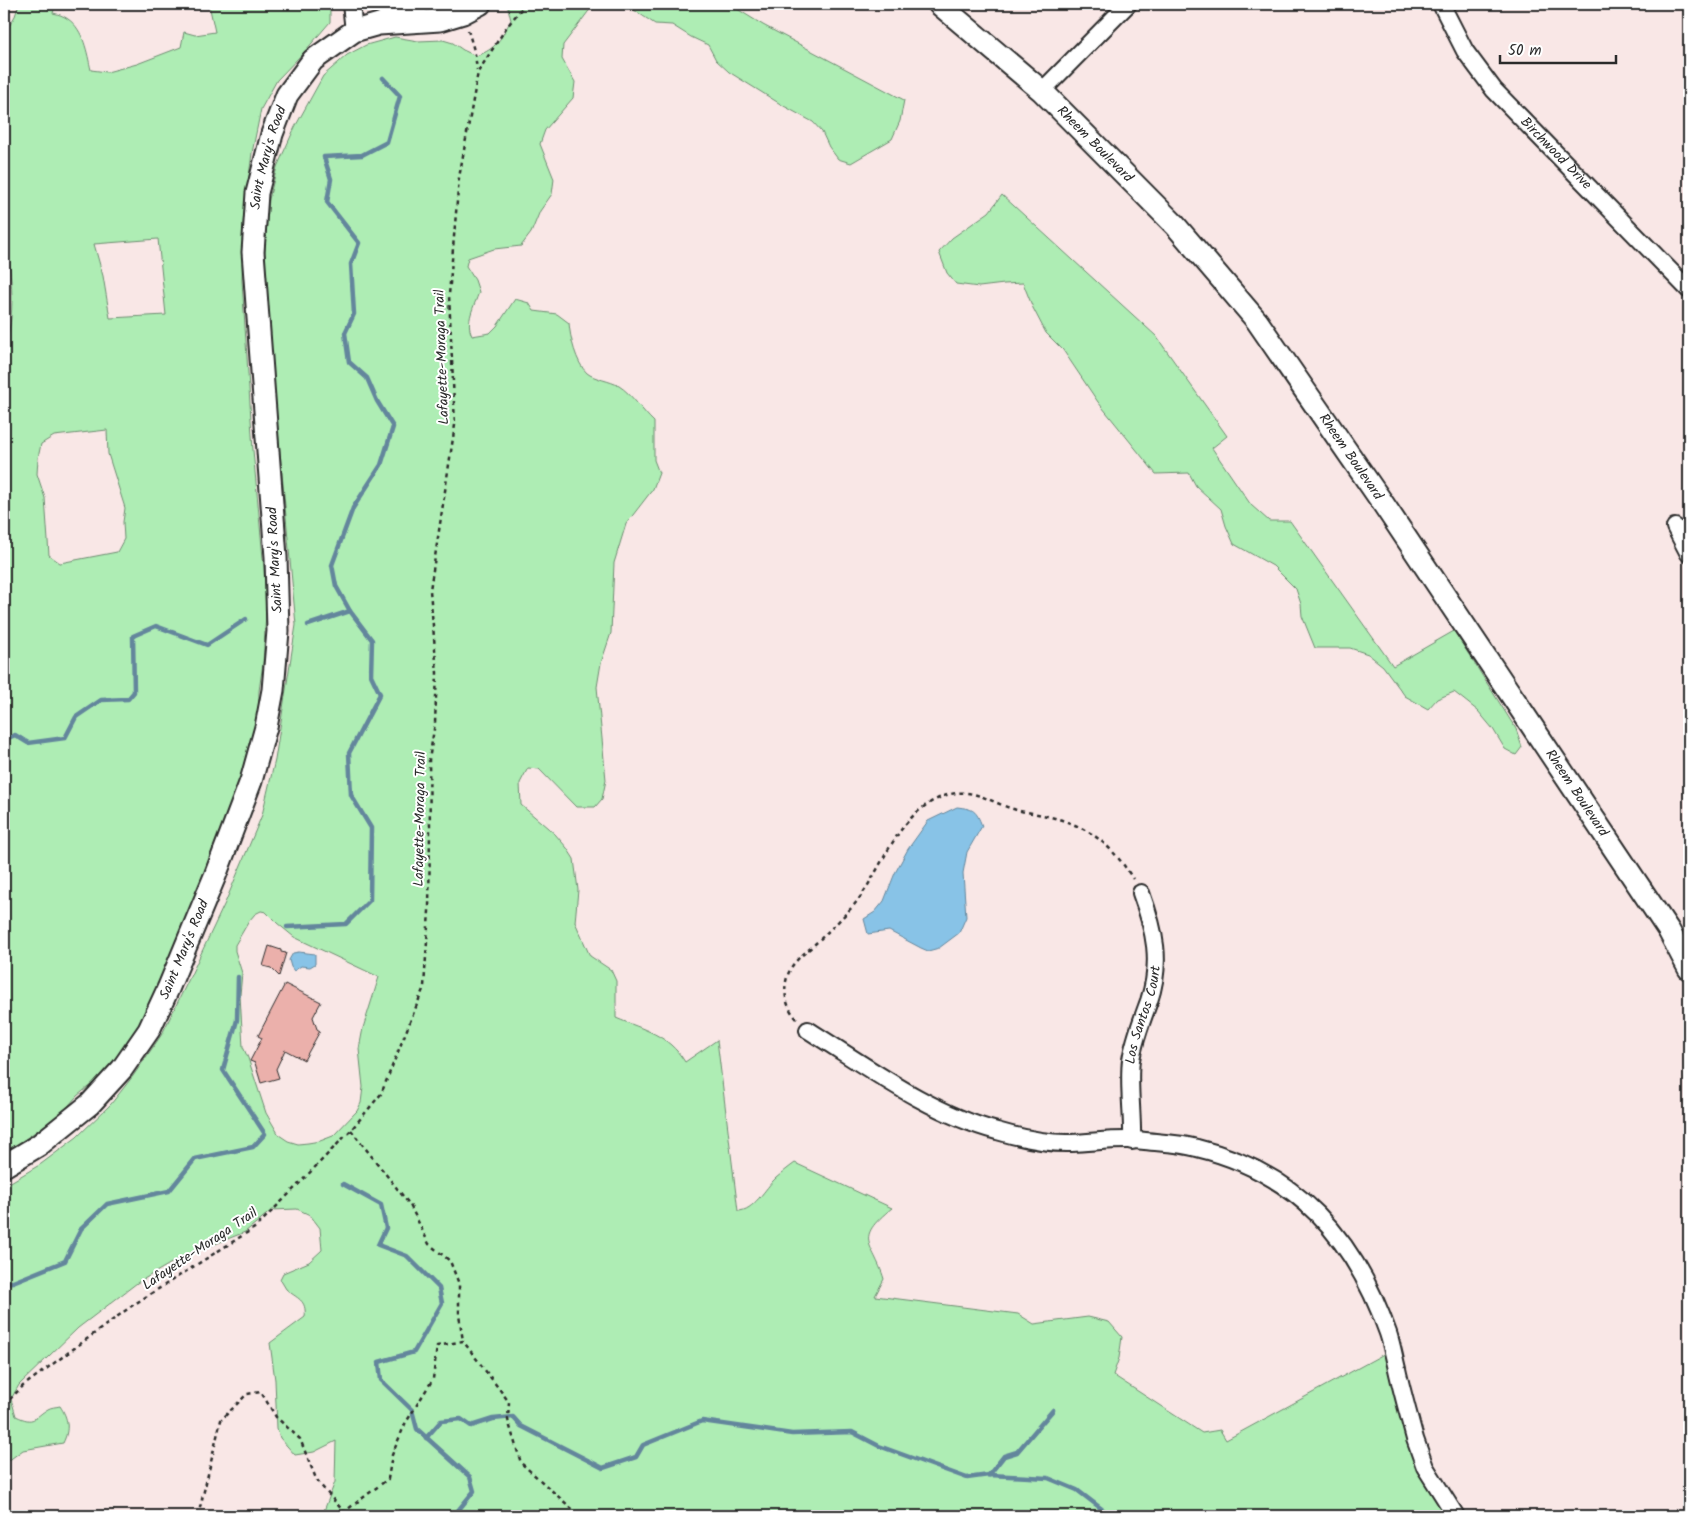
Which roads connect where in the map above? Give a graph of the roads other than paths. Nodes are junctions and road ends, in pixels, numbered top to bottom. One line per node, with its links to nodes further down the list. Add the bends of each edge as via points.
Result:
1 (352, 4): 8 (street)
2 (383, 4): 7 (street)
3 (939, 4): 9 (street, Rheem Boulevard)
4 (1128, 4): 9 (street)
5 (1441, 4): 10 (street, Birchwood Drive, via 1465,51 1494,90)
6 (472, 8): 7 (street, Saint Mary's Road, via 440,20)
7 (426, 21): 8 (street, Saint Mary's Road, via 379,24)
8 (354, 31): 17 (street, Saint Mary's Road, via 313,60 287,95 272,134 257,193 253,252 276,557 278,631 273,690 251,781 212,884 149,1030 122,1069 90,1104 39,1146)
9 (1042, 91): 14 (street, Rheem Boulevard, via 1175,226 1256,321 1382,502 1658,915)
10 (1689, 290)
11 (1675, 527): 12 (street)
12 (1689, 554)
13 (1141, 893): 16 (street, Los Santos Court, via 1154,931 1157,957 1154,982 1131,1061)
14 (1689, 969)
15 (808, 1030): 16 (street, via 901,1087 971,1124 1048,1142)
16 (1132, 1141): 18 (street, via 1195,1147 1266,1174 1303,1200 1335,1233 1365,1278 1375,1300 1389,1335 1425,1467)
17 (4, 1166)
18 (1456, 1516)

